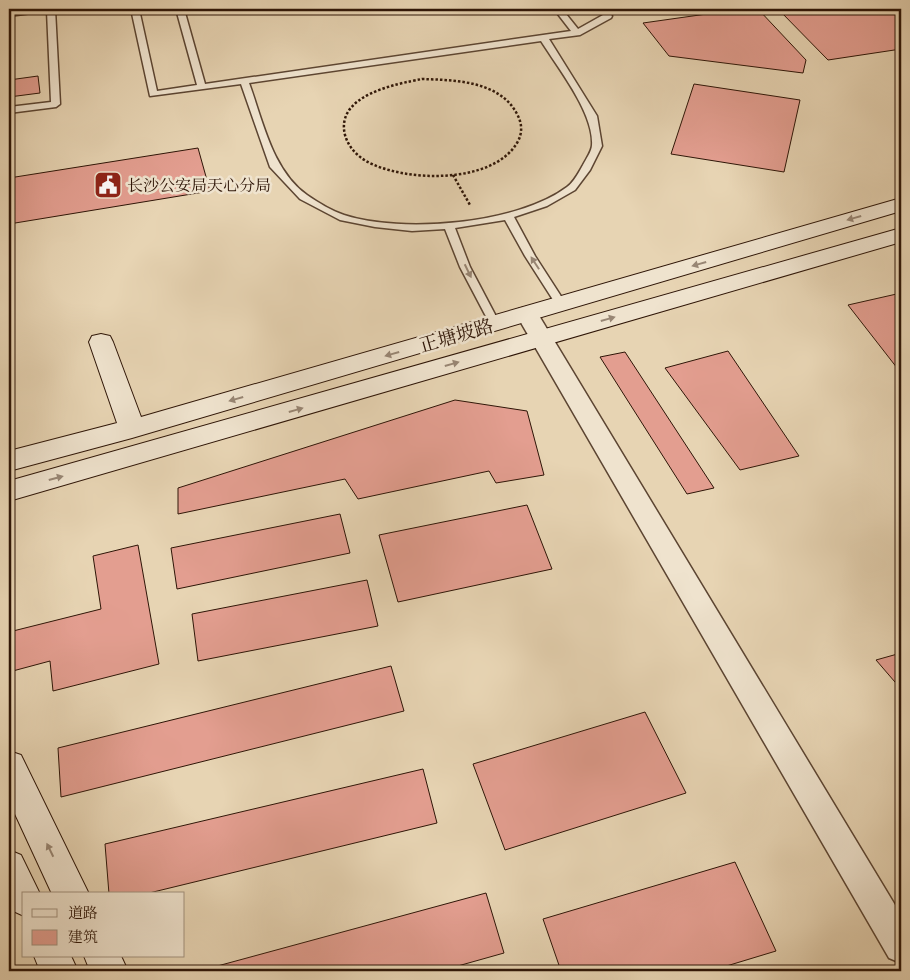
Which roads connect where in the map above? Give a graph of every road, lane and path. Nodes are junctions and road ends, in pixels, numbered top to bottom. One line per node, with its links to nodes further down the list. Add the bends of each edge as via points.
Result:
1 (46, 9): 7 (lane)
2 (51, 9): 12 (lane, via 56,104)
3 (135, 9): 11 (lane, via 153,94)
4 (180, 9): 11 (lane)
5 (558, 9): 8 (lane)
6 (602, 9): 8 (lane, via 608,16)
7 (9, 14)
8 (577, 34): 9 (lane)
9 (544, 38): 10 (lane); 15 (lane, via 592,116 597,146 572,188 544,204)
10 (244, 81): 11 (lane); 17 (lane, via 275,167 303,197 340,216 374,224 412,228)
11 (202, 87)
12 (9, 110)
13 (453, 175): 13 (path, via 415,176 387,171 365,161 349,148 343,133 345,117 356,103 373,92 396,83 422,79 451,80 479,86 502,96 517,110 522,127 517,144 501,159 476,171); 16 (path)
14 (901, 204): 19 (street, 正塘坡路, one-way to 19)
15 (508, 216): 16 (lane); 19 (lane, one-way to 15)
16 (479, 221): 17 (lane)
17 (449, 226): 21 (lane, one-way to 21, via 465,267)
18 (901, 235): 22 (street, 正塘坡路, one-way to 18)
19 (562, 304): 20 (street, 正塘坡路)
20 (527, 314): 21 (street, 正塘坡路); 22 (street)
21 (495, 324): 24 (street, 正塘坡路, one-way to 24)
22 (542, 338): 26 (street, 正塘坡路, one-way to 22, via 217,434); 31 (street)
23 (101, 342): 24 (street)
24 (132, 429): 25 (street, 正塘坡路)
25 (9, 461)
26 (9, 491)
27 (9, 766): 29 (street, one-way to 27)
28 (9, 867): 30 (street)
29 (70, 892)
30 (22, 894)
31 (901, 946)
32 (53, 958): 34 (street)
33 (103, 958): 35 (street)
34 (59, 971)
35 (109, 971)

